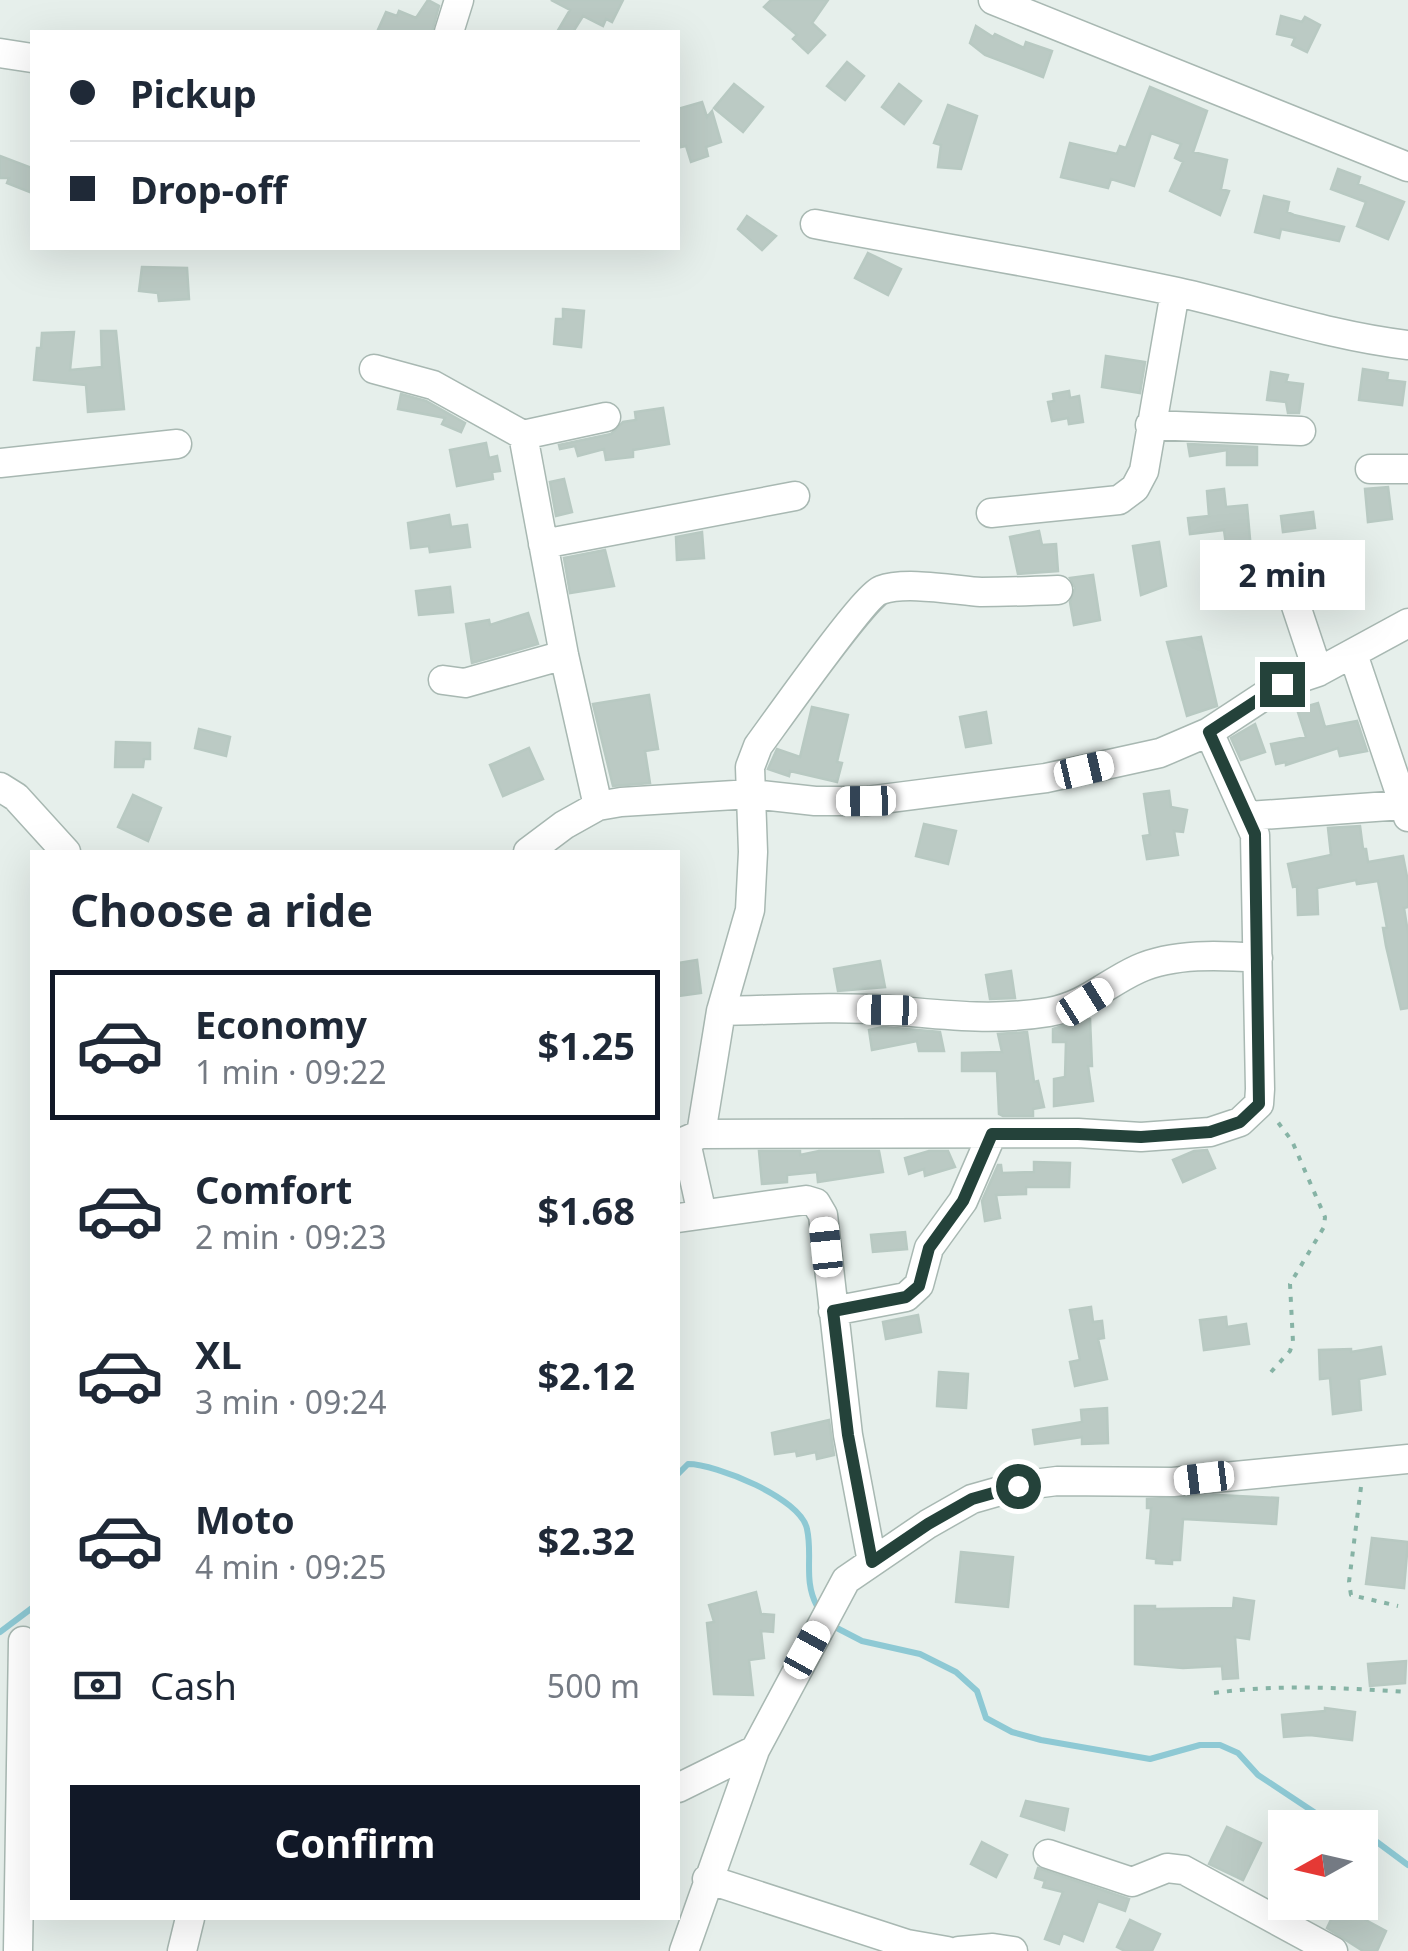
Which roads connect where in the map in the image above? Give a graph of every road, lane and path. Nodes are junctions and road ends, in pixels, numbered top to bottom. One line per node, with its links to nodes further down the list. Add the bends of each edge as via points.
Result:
1 (459, 0): 3 (street)
2 (993, 0): 6 (street)
3 (450, 30)
4 (0, 53): 5 (street)
5 (30, 58)
6 (1408, 166)
7 (816, 224): 8 (street)
8 (1174, 292): 9 (street); 12 (street)
9 (1408, 346)
10 (374, 370): 14 (street, via 432,385)
11 (606, 417): 14 (street)
12 (1150, 425): 13 (street); 20 (street, via 1144,471 1118,500)
13 (1301, 431)
14 (523, 435): 21 (street)
15 (177, 444): 16 (street)
16 (0, 463)
17 (1370, 468): 18 (street)
18 (1408, 470)
19 (795, 496): 21 (street)
20 (991, 513)
21 (542, 544): 25 (street)
22 (1282, 564): 27 (street)
23 (1058, 590): 31 (street, via 879,590 758,746)
24 (1408, 623): 26 (street)
25 (564, 654): 28 (street, via 465,683); 32 (street)
26 (1353, 654): 27 (street); 33 (street)
27 (1318, 672): 29 (street, via 1282,684)
28 (443, 680)
29 (1209, 732): 31 (street, via 1160,753 945,792 832,801); 34 (street)
30 (0, 787): 35 (street)
31 (750, 794): 32 (street); 38 (street, via 750,910)
32 (598, 806): 36 (street)
33 (1406, 811): 34 (street)
34 (1248, 816): 37 (street, via 1257,857)
35 (64, 850)
36 (531, 850)
37 (1258, 958): 38 (street, via 1218,954 1139,968 1085,1002 1006,1017); 39 (street)
38 (721, 1011): 41 (street)
39 (1259, 1104): 40 (street, via 1240,1122 1210,1132); 44 (path, via 1292,1141 1324,1218 1290,1284 1290,1351)
40 (992, 1134): 41 (street); 43 (street, via 963,1201 929,1248 919,1286 906,1297)
41 (688, 1140): 42 (street)
42 (690, 1216): 43 (street, via 816,1203 823,1214)
43 (833, 1311): 47 (street)
44 (1271, 1372)
45 (1408, 1459): 46 (street)
46 (1364, 1462): 47 (street, via 1173,1482 1018,1486 972,1499); 48 (path, via 1349,1589 1356,1598)
47 (872, 1562): 52 (street, via 846,1580)
48 (1398, 1606)
49 (23, 1641): 56 (street)
50 (1408, 1692): 51 (path, via 1256,1687)
51 (1214, 1693)
52 (754, 1750): 53 (street); 55 (street)
53 (680, 1787)
54 (1048, 1854): 64 (street, via 1132,1882 1167,1868 1184,1870)
55 (707, 1879): 60 (street); 61 (street)
56 (9, 1904): 58 (street)
57 (190, 1920): 59 (street)
58 (18, 1951)
59 (182, 1951)
60 (684, 1951)
61 (947, 1951)
62 (959, 1951): 63 (street)
63 (1013, 1951)
64 (1333, 1951)

